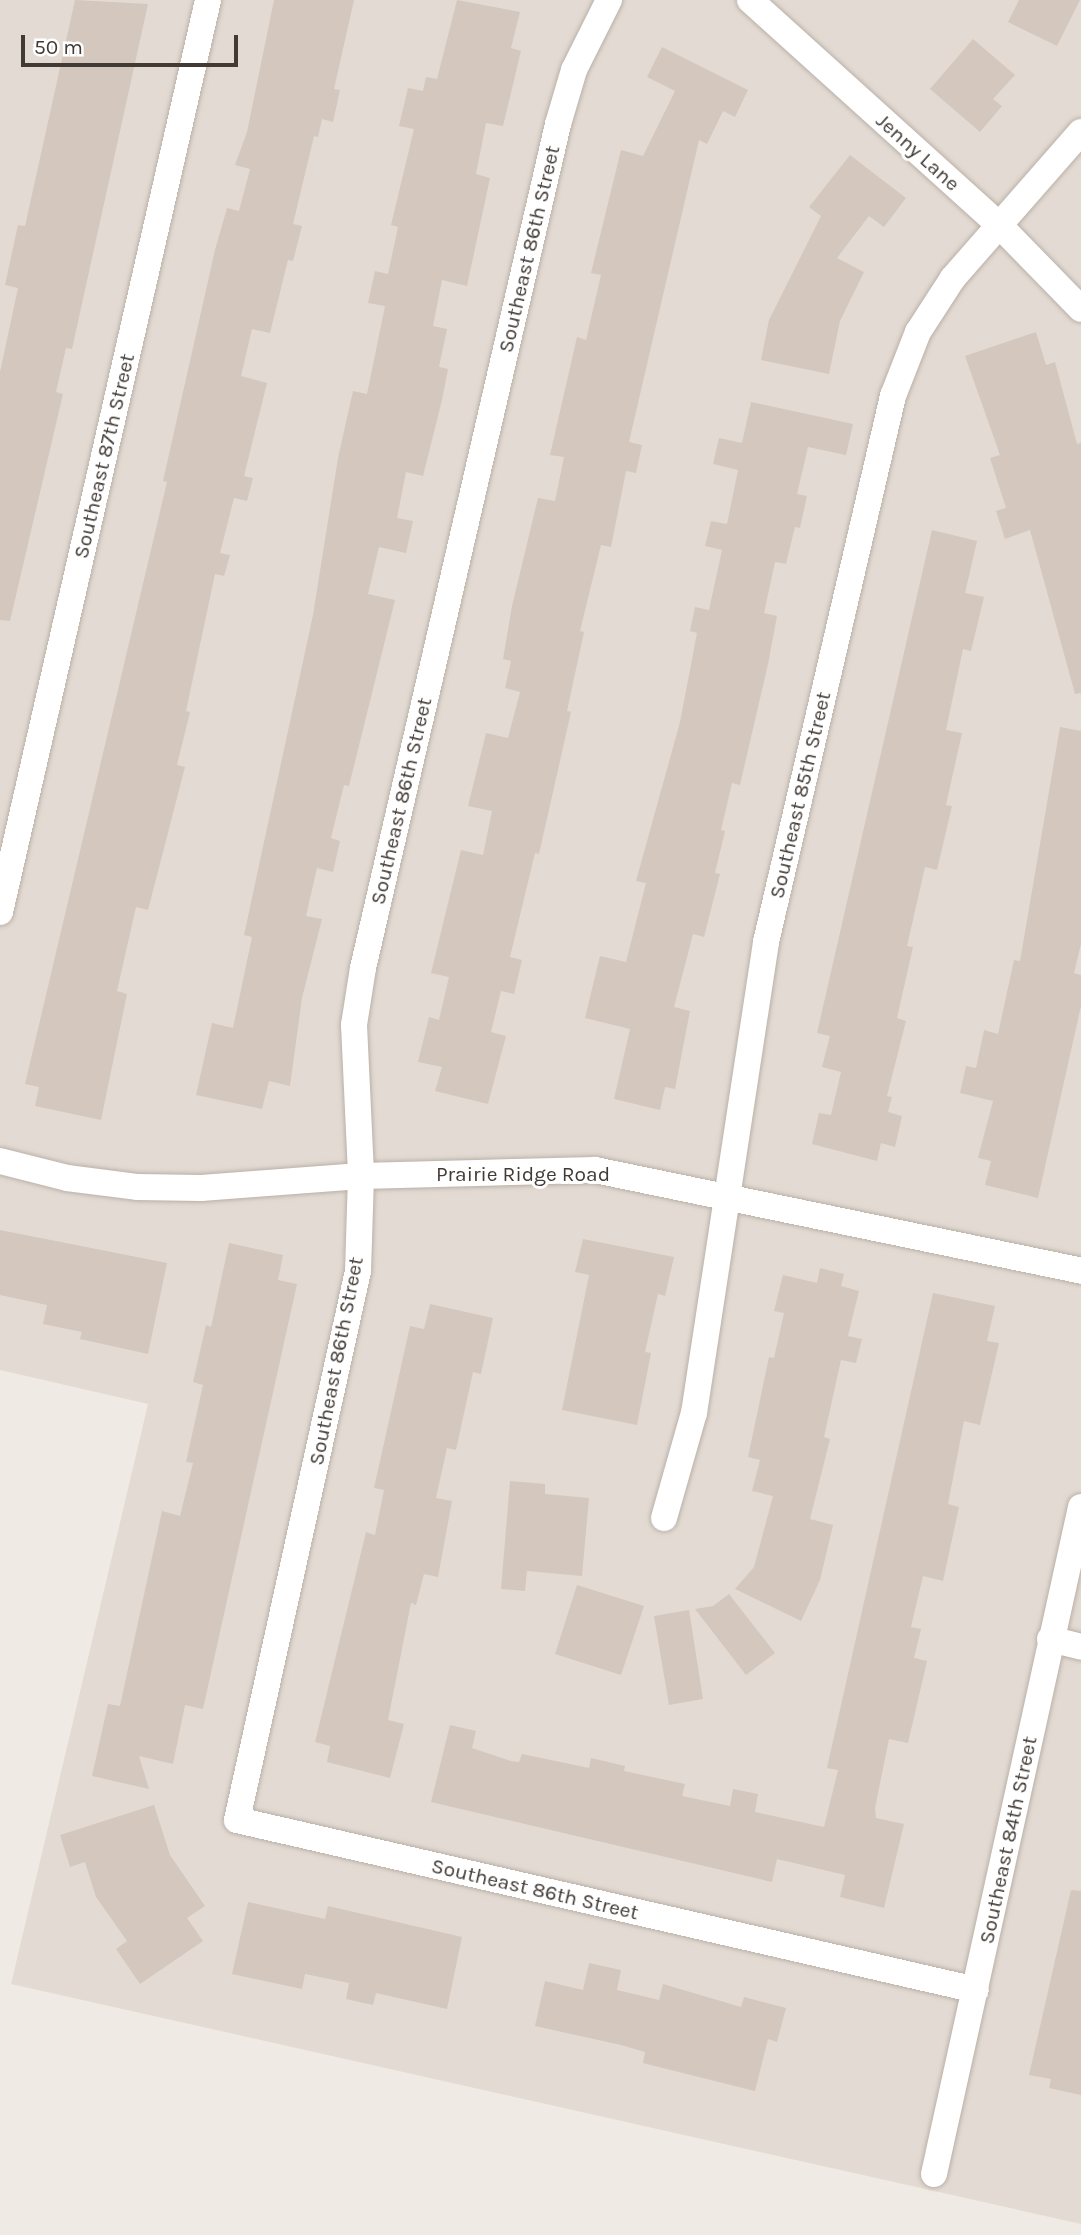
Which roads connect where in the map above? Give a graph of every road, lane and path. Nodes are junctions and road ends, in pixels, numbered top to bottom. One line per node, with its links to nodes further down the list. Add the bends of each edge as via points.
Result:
1 (208, 0): 7 (street, Southeast 87th Street)
2 (609, 0): 9 (street, Southeast 86th Street, via 574,70 558,124 363,968 355,1025)
3 (750, 0): 5 (street, Jenny Lane)
4 (1081, 132): 5 (street, Southeast 85th Street)
5 (999, 225): 6 (street, Jenny Lane); 10 (street, Southeast 85th Street, via 934,307 904,359 893,396 766,942)
6 (1081, 309)
7 (0, 912)
8 (0, 1161): 9 (street, Prairie Ridge Road, via 67,1178 138,1187 201,1188)
9 (361, 1176): 10 (street, Prairie Ridge Road, via 595,1170); 16 (street, Southeast 86th Street, via 358,1272 237,1820)
10 (728, 1194): 11 (street, Prairie Ridge Road); 13 (street, Southeast 85th Street, via 694,1413)
11 (1081, 1271)
12 (1081, 1507): 14 (street, Southeast 84th Street)
13 (664, 1518)
14 (1050, 1639): 15 (street); 16 (street, Southeast 84th Street)
15 (1081, 1647)
16 (976, 1990): 17 (street, Southeast 84th Street)
17 (934, 2174)

